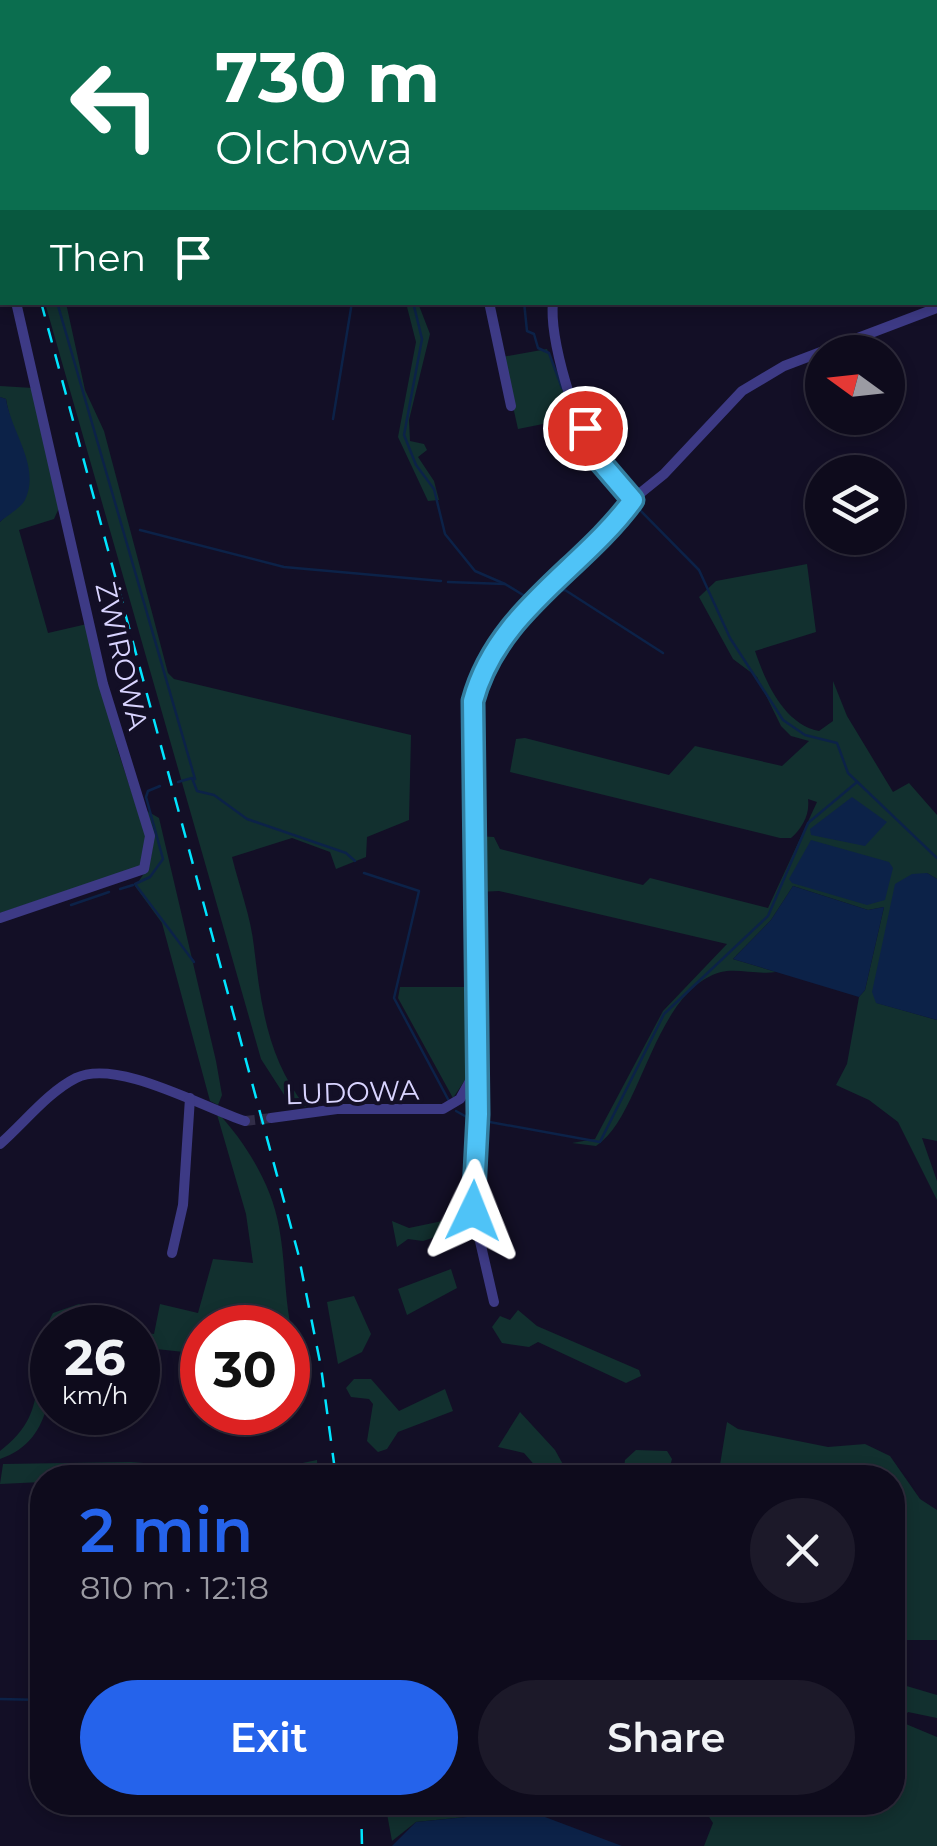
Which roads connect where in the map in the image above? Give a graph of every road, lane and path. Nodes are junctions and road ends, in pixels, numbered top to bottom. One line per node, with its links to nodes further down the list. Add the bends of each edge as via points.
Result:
1 (17, 305): 7 (street, ŻWIROWA, via 103,684 150,836 144,869)
2 (552, 305): 6 (street, via 562,370 597,458)
3 (490, 306): 5 (street)
4 (937, 308): 6 (street, via 784,366 742,391)
5 (511, 406)
6 (633, 500): 8 (street, via 612,529 531,604 482,669 470,738)
7 (0, 918)
8 (475, 1072): 10 (street, LUDOWA, via 460,1099 443,1110 337,1109); 14 (street, via 473,1211)
9 (190, 1098): 11 (street); 12 (street, via 89,1073 66,1084); 13 (street, via 184,1205)
10 (271, 1118)
11 (245, 1121)
12 (0, 1144)
13 (172, 1253)
14 (494, 1302)

